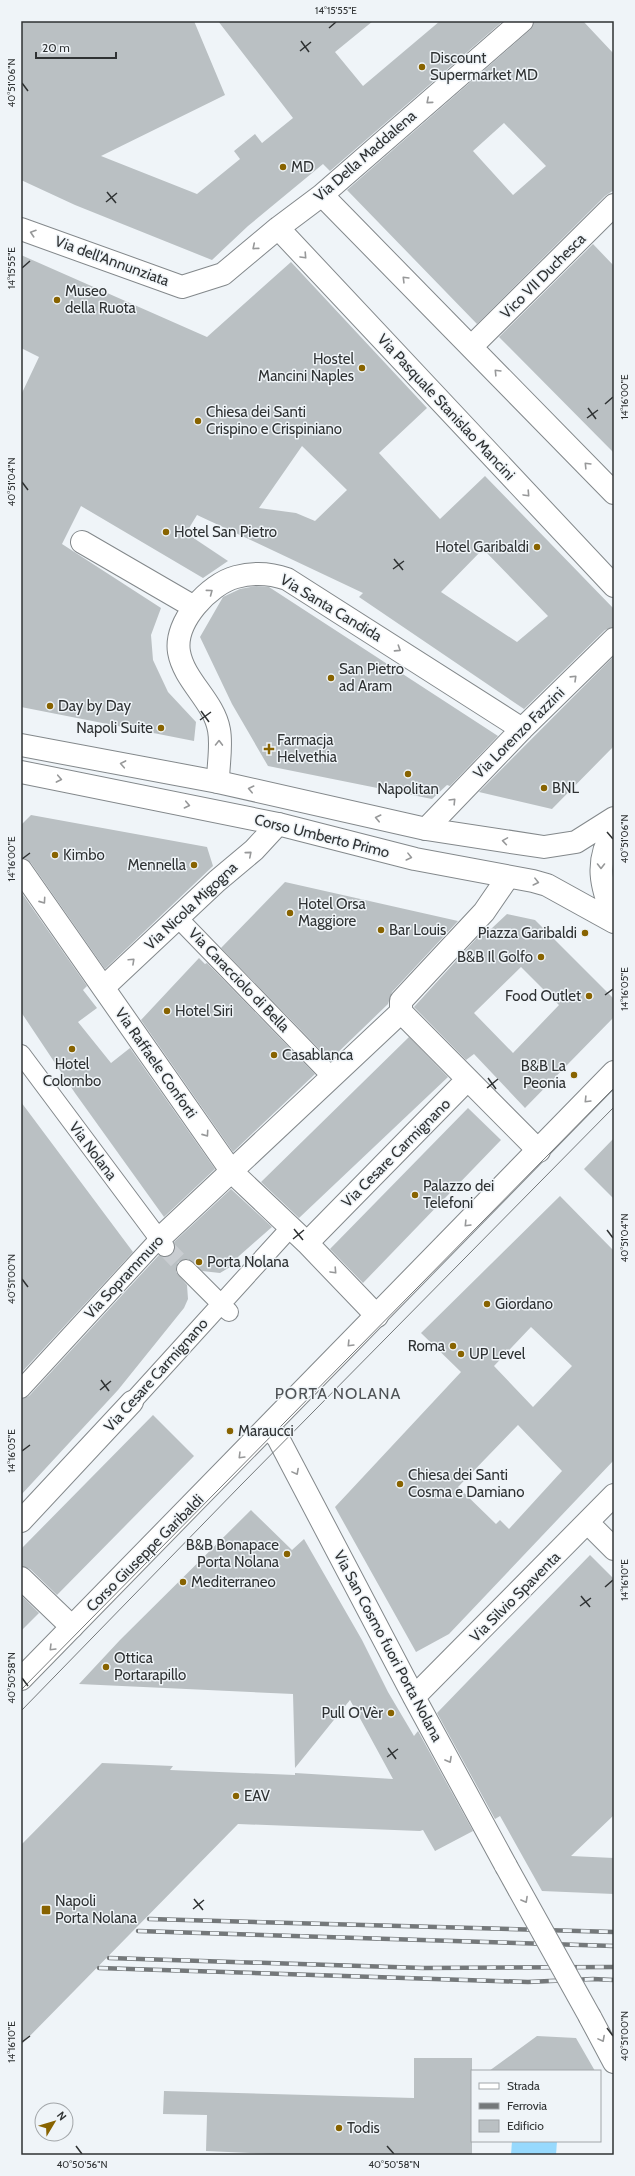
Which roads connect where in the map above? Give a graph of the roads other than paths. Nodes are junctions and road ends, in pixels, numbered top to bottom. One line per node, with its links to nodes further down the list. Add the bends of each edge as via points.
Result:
1 (522, 21): 2 (street, Via Della Maddalena, one-way to 2)
2 (322, 195): 4 (street, Via Della Maddalena); 7 (street, one-way to 2)
3 (614, 205): 7 (street, Vico VII Duchesca)
4 (278, 228): 6 (street, Via Della Maddalena, one-way to 6, via 223,274); 10 (street, Via Pasquale Stanislao Mancini, one-way to 10)
5 (21, 229): 6 (street, Via dell'Annunziata, one-way to 5, via 182,287)
6 (202, 281)
7 (472, 346): 8 (street, one-way to 7)
8 (614, 493)
9 (82, 542): 11 (street)
10 (614, 586)
11 (194, 607): 13 (street, Via Santa Candida, one-way to 13, via 212,590 236,577 260,573 287,579); 16 (street, Via Santa Candida, one-way to 11, via 219,729 206,700 186,672 179,652 180,632)
12 (614, 640): 13 (street, Via Lorenzo Fazzini, one-way to 12)
13 (522, 729): 19 (street, Via Lorenzo Fazzini, one-way to 13)
14 (21, 745): 16 (street, Corso Umberto Primo, one-way to 14)
15 (21, 772): 18 (street, Corso Umberto Primo, one-way to 18)
16 (218, 782): 19 (street, Corso Umberto Primo, one-way to 16)
17 (614, 818): 19 (street, Corso Umberto Primo, one-way to 19, via 576,842 544,847)
18 (278, 824): 22 (street, Corso Umberto Primo, one-way to 22, via 415,859); 23 (street, Via Nicola Migogna, one-way to 18, via 254,850)
19 (426, 829)
20 (614, 830): 24 (street, one-way to 24, via 601,858 604,892)
21 (21, 870): 26 (street, Via Raffaele Conforti, one-way to 26)
22 (508, 877): 25 (street, Corso Umberto Primo, one-way to 25, via 547,885); 27 (street, via 484,912 402,1001)
23 (178, 918): 26 (street, Via Nicola Migogna, one-way to 23); 31 (street, Via Caracciolo di Bella)
24 (614, 919)
25 (614, 922)
26 (104, 987): 34 (street, Via Raffaele Conforti, one-way to 34)
27 (401, 1012): 31 (street, Via Soprammuro); 32 (street)
28 (21, 1054): 30 (street, Via Nolana)
29 (614, 1072): 33 (street, one-way to 33)
30 (26, 1074): 37 (street, Via Nolana)
31 (332, 1077): 34 (street, Via Soprammuro)
32 (467, 1080): 33 (street); 36 (street, Via Cesare Carmignano)
33 (539, 1151): 40 (street, one-way to 40)
34 (232, 1172): 35 (street, Via Raffaele Conforti); 37 (street, Via Soprammuro)
35 (291, 1227): 36 (street, Via Raffaele Conforti); 39 (street, Via Cesare Carmignano)
36 (307, 1242): 40 (street, Via Raffaele Conforti, one-way to 40)
37 (162, 1244): 41 (street, Via Soprammuro)
38 (186, 1269): 39 (street)
39 (225, 1308): 42 (street, Via Cesare Carmignano)
40 (377, 1316): 43 (street, Corso Giuseppe Garibaldi, one-way to 43)
41 (21, 1388)
42 (132, 1402): 45 (street, Via Cesare Carmignano)
43 (268, 1428): 49 (street, Corso Giuseppe Garibaldi, one-way to 49); 51 (street, Via San Cosmo fuori Porta Nolana, one-way to 51, via 278,1438)
44 (614, 1495): 46 (street, Via Silvio Spaventa)
45 (21, 1521)
46 (588, 1523): 47 (street); 51 (street, Via Silvio Spaventa)
47 (614, 1549)
48 (21, 1578): 49 (street)
49 (72, 1628): 50 (street, Corso Giuseppe Garibaldi, one-way to 50)
50 (21, 1679)
51 (414, 1697): 52 (street, Via San Cosmo fuori Porta Nolana, one-way to 52, bridge)
52 (614, 2062)

